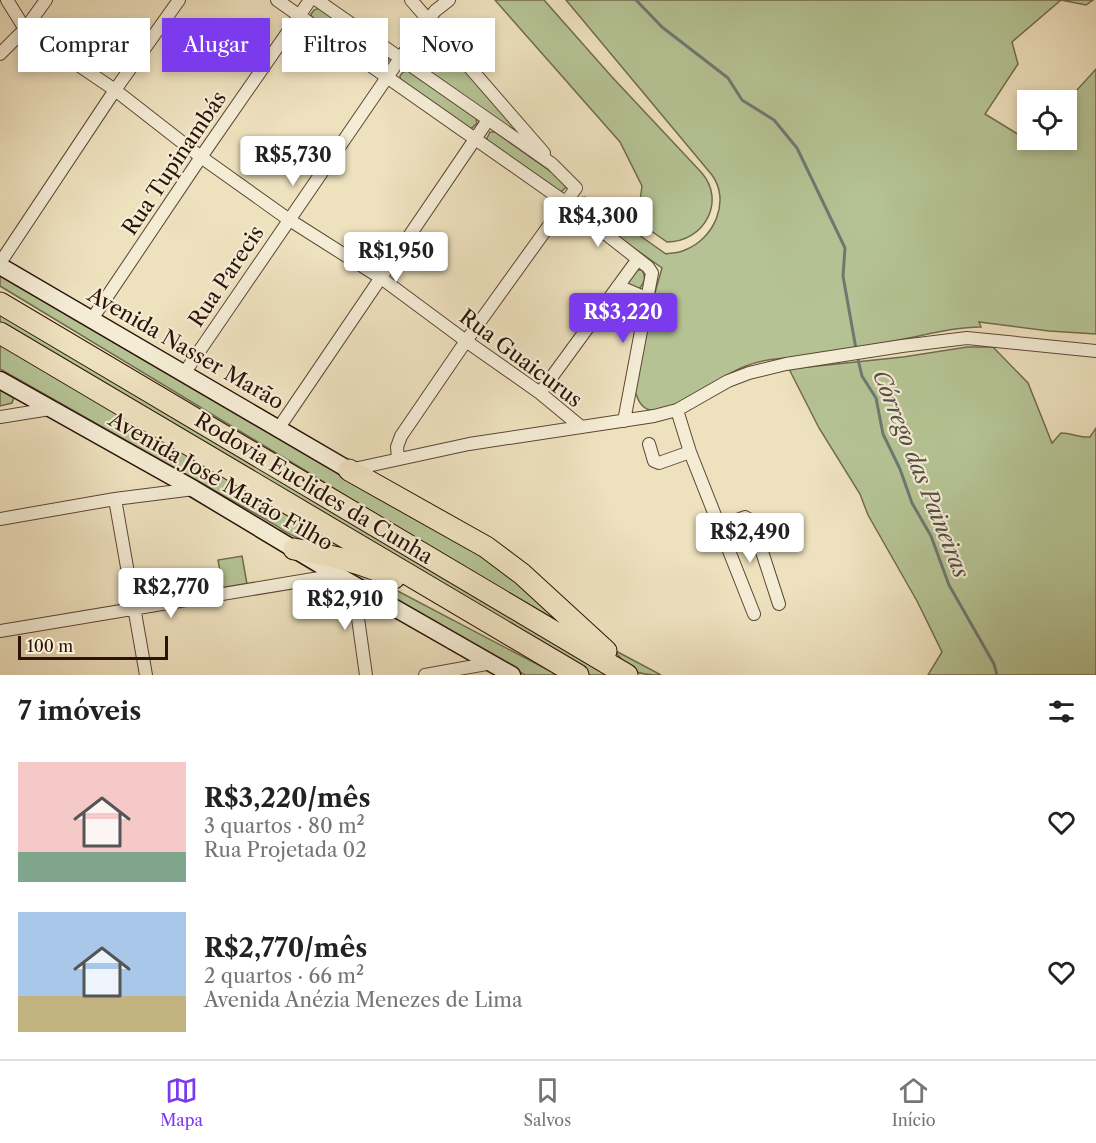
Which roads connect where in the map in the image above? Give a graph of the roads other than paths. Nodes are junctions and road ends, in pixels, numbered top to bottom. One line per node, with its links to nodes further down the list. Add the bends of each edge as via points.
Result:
1 (7, 0): 10 (street, Rua Guaicurus)
2 (46, 0): 11 (street)
3 (179, 0): 22 (street)
4 (277, 0): 9 (street)
5 (310, 0): 9 (street, Rua Tupinambás)
6 (317, 0): 16 (street)
7 (411, 0): 12 (street)
8 (449, 0): 13 (street, Rua Parecis)
9 (300, 16): 21 (street); 25 (street, Rua Tupinambás)
10 (18, 18)
11 (33, 18)
12 (426, 18)
13 (430, 18)
14 (18, 36): 15 (street)
15 (0, 54)
16 (400, 56)
17 (400, 59): 21 (street, Rua Parecis)
18 (88, 72): 22 (street, Rua Guaicurus)
19 (422, 72): 23 (street)
20 (473, 72): 26 (street)
21 (388, 78): 24 (street); 28 (street, Rua Parecis)
22 (115, 90): 25 (street, Rua Guaicurus); 30 (street)
23 (488, 120): 24 (street); 26 (street)
24 (475, 141): 27 (street); 31 (street)
25 (201, 157): 28 (street, Rua Guaicurus); 35 (street, Rua Tupinambás)
26 (552, 164): 27 (street, via 576,188)
27 (565, 202): 29 (street); 37 (street)
28 (288, 219): 31 (street, Rua Guaicurus); 39 (street, Rua Parecis)
29 (638, 259): 32 (street); 33 (street, via 652,273)
30 (0, 264): 35 (main road, Avenida Nasser Marão)
31 (381, 278): 37 (street, Rua Guaicurus); 47 (street)
32 (618, 286): 33 (street); 41 (street)
33 (646, 298): 45 (street)
34 (0, 303): 70 (highway, Rodovia Euclides da Cunha)
35 (92, 319): 39 (main road, Avenida Nasser Marão)
36 (0, 333): 63 (highway, Rodovia Euclides da Cunha)
37 (466, 341): 41 (street, Rua Guaicurus); 50 (street, via 401,436)
38 (1096, 351): 43 (street, via 967,338 786,364 728,381)
39 (185, 372): 47 (main road, Avenida Nasser Marão)
40 (0, 380): 42 (main road, Avenida José Marão Filho)
41 (540, 393): 46 (street, Rua Guaicurus)
42 (50, 409): 44 (street); 52 (main road, Avenida José Marão Filho)
43 (676, 410): 45 (street); 49 (street)
44 (0, 417)
45 (624, 421): 46 (street)
46 (580, 426): 50 (street)
47 (278, 429): 51 (main road, Avenida Nasser Marão)
48 (649, 444): 49 (street, via 658,463)
49 (690, 452): 55 (street)
50 (398, 458): 51 (street)
51 (349, 470): 71 (highway, via 486,547 522,573)
52 (194, 489): 53 (street); 56 (main road, Avenida José Marão Filho)
53 (115, 499): 54 (street); 60 (street)
54 (0, 519)
55 (721, 526): 59 (street, via 745,517 752,521); 61 (street)
56 (294, 549): 57 (main road, Avenida José Marão Filho); 63 (highway, via 328,555 386,574)
57 (337, 575): 58 (main road, Avenida José Marão Filho); 60 (street)
58 (353, 583): 64 (main road, Avenida José Marão Filho); 66 (street)
59 (779, 604)
60 (135, 610): 62 (street); 65 (street)
61 (754, 614)
62 (0, 631)
63 (506, 631): 69 (highway, Rodovia Euclides da Cunha)
64 (492, 663): 67 (street); 68 (main road, Avenida José Marão Filho)
65 (146, 675)
66 (366, 675)
67 (425, 675)
68 (512, 675)
69 (578, 675)
70 (627, 675)
71 (634, 675)

